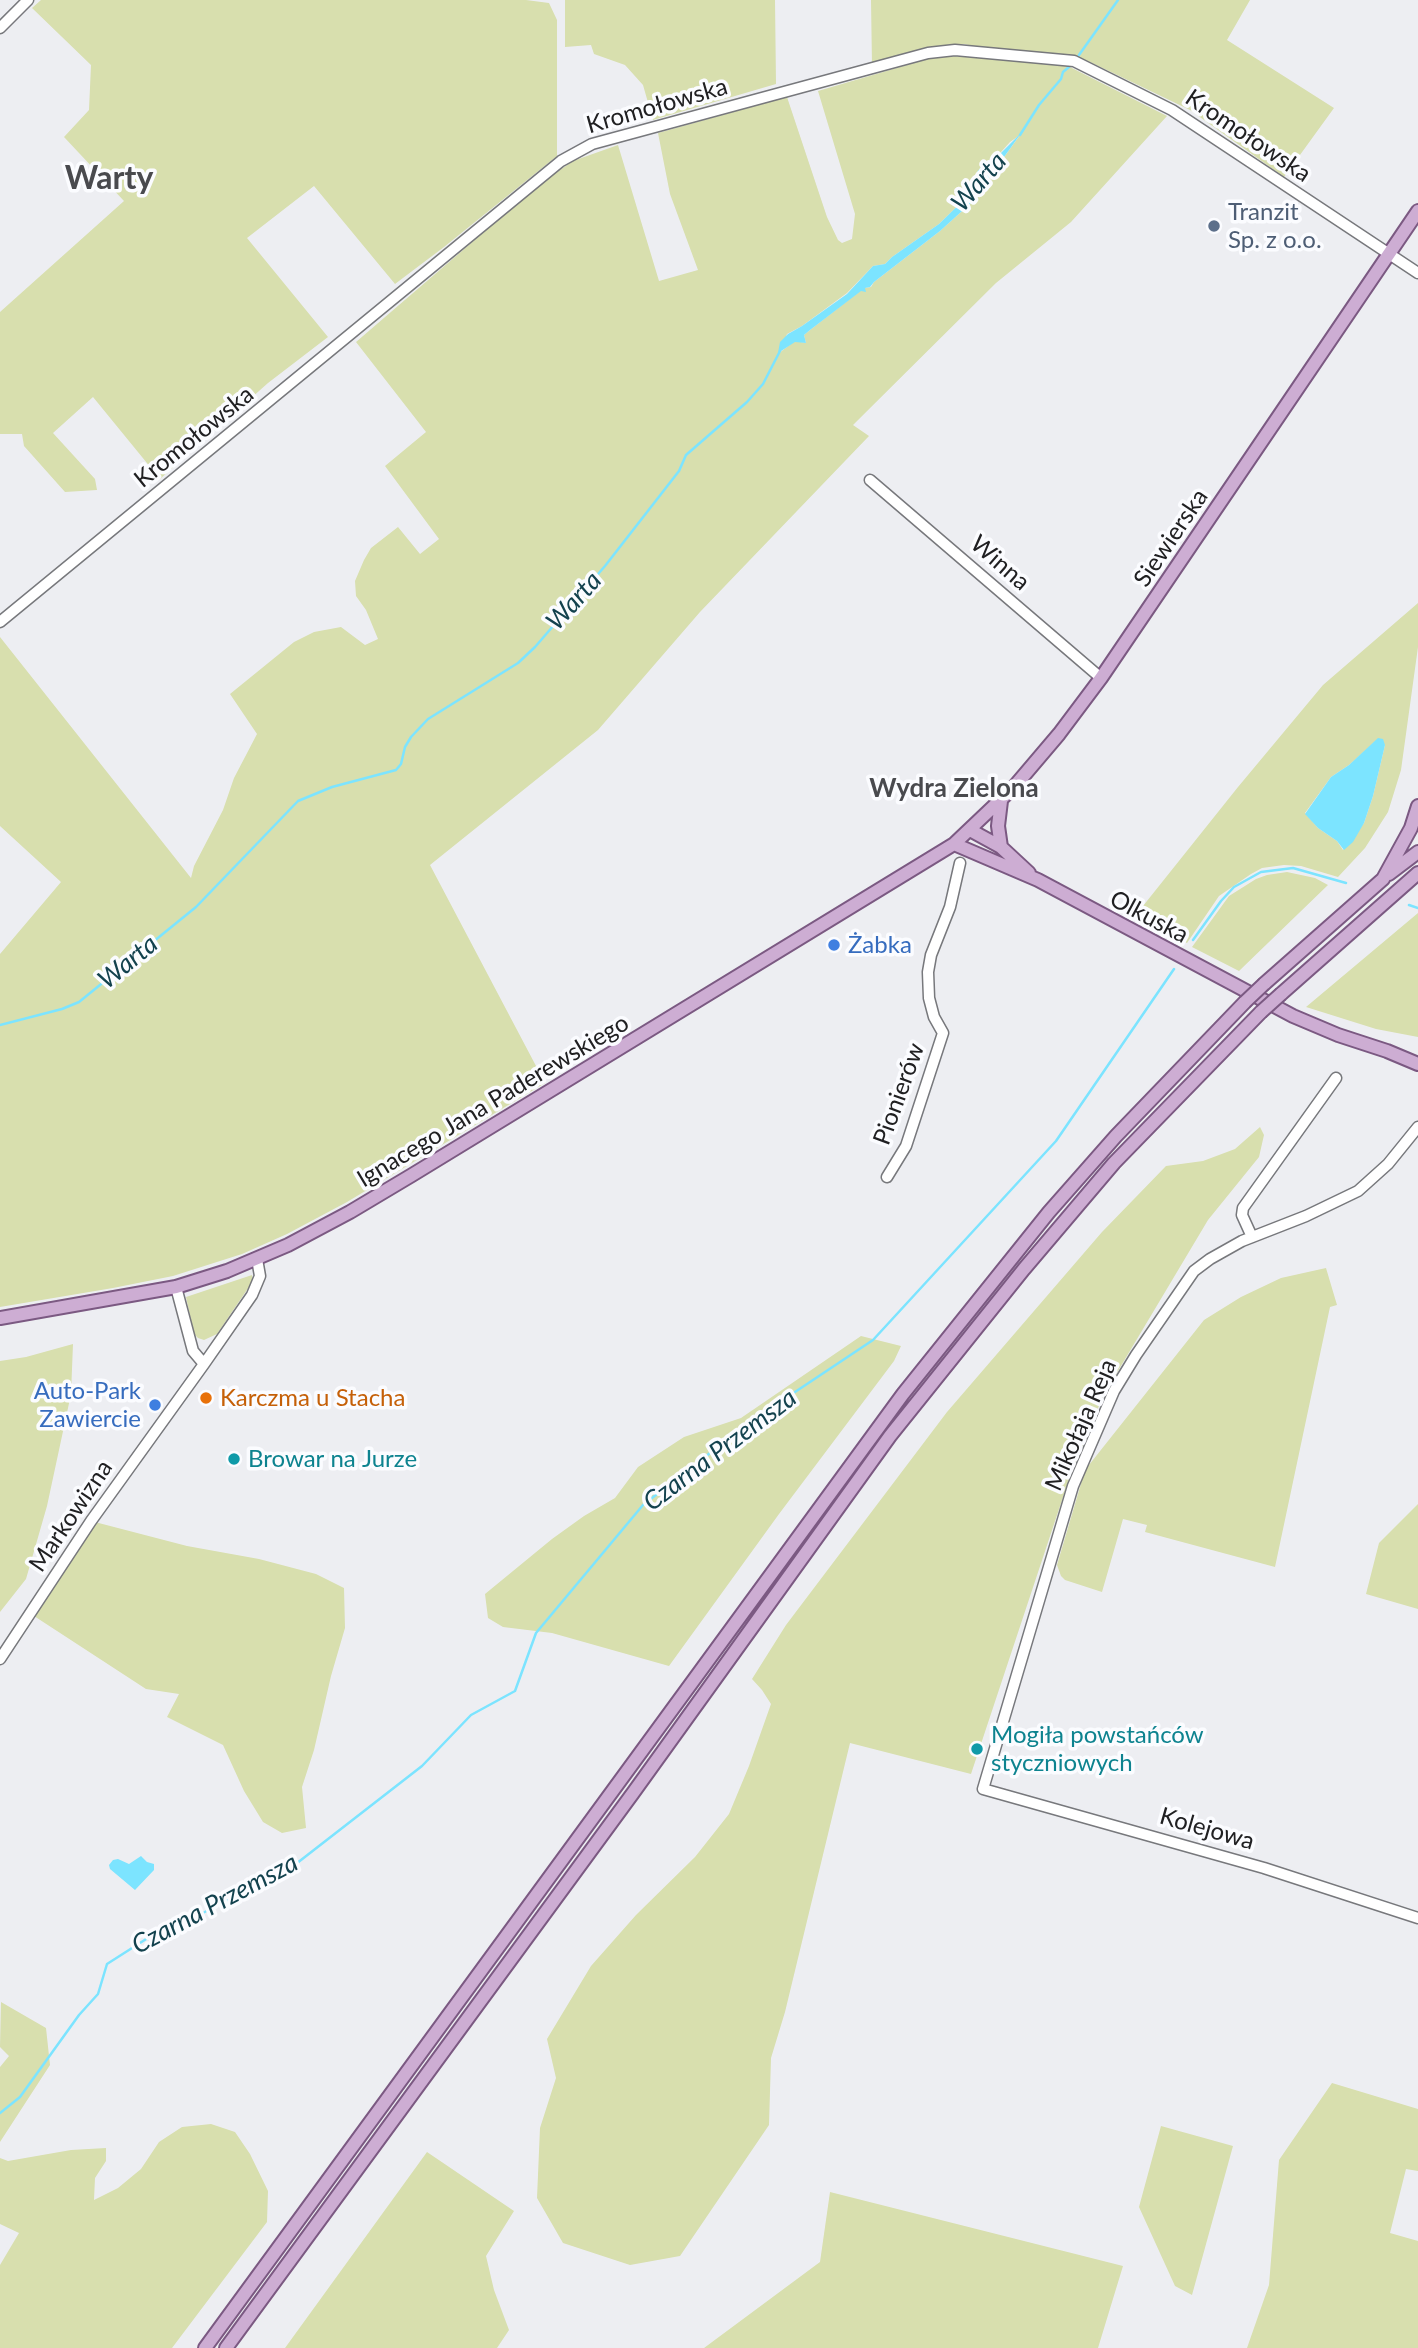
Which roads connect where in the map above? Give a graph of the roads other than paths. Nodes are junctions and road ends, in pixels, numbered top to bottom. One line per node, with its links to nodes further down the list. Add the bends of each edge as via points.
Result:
1 (28, 0): 2 (street)
2 (0, 28)
3 (1418, 211): 4 (main road, Siewierska)
4 (1389, 254): 5 (street); 7 (street, Kromołowska, via 1172,110 1074,61 955,50 915,57 592,144 561,161); 8 (main road, Siewierska)
5 (1418, 273)
6 (870, 480): 8 (street, Winna)
7 (0, 622)
8 (1101, 678): 9 (main road, Siewierska)
9 (1001, 801): 11 (main road, Siewierska); 13 (main road)
10 (1418, 806): 17 (main road)
11 (970, 830): 12 (main road, Ignacego Jana Paderewskiego); 13 (main road, Olkuska)
12 (954, 844): 18 (main road, Olkuska); 27 (main road, Ignacego Jana Paderewskiego, via 392,1188)
13 (1001, 847): 18 (main road, Olkuska)
14 (1418, 852): 17 (main road)
15 (960, 863): 25 (street, Pionierów, via 928,972 929,998 943,1033 906,1146)
16 (1418, 873): 35 (main road, bridge, via 1261,1012 1114,1163 959,1348 869,1464)
17 (1383, 879): 19 (main road, bridge, via 1264,984)
18 (1038, 880): 19 (main road, Olkuska)
19 (1243, 996): 20 (main road, Olkuska); 34 (main road, via 1049,1212 903,1394)
20 (1387, 1051): 21 (main road); 22 (main road)
21 (1418, 1055)
22 (1418, 1064)
23 (1336, 1078): 26 (street, via 1243,1208)
24 (1418, 1127): 26 (street, Mikołaja Reja, via 1358,1191)
25 (887, 1177)
26 (1252, 1237): 32 (street, Mikołaja Reja, via 1194,1271 1114,1391 1073,1486)
27 (257, 1259): 28 (main road, Ignacego Jana Paderewskiego); 30 (street, Markowizna, via 258,1282)
28 (176, 1287): 29 (main road, Ignacego Jana Paderewskiego); 30 (street, via 193,1351)
29 (0, 1318)
30 (204, 1364): 31 (street, Markowizna, via 91,1521)
31 (0, 1659)
32 (983, 1789): 33 (street, Kolejowa, via 1264,1868)
33 (1418, 1918)
34 (205, 2348)
35 (226, 2348)

